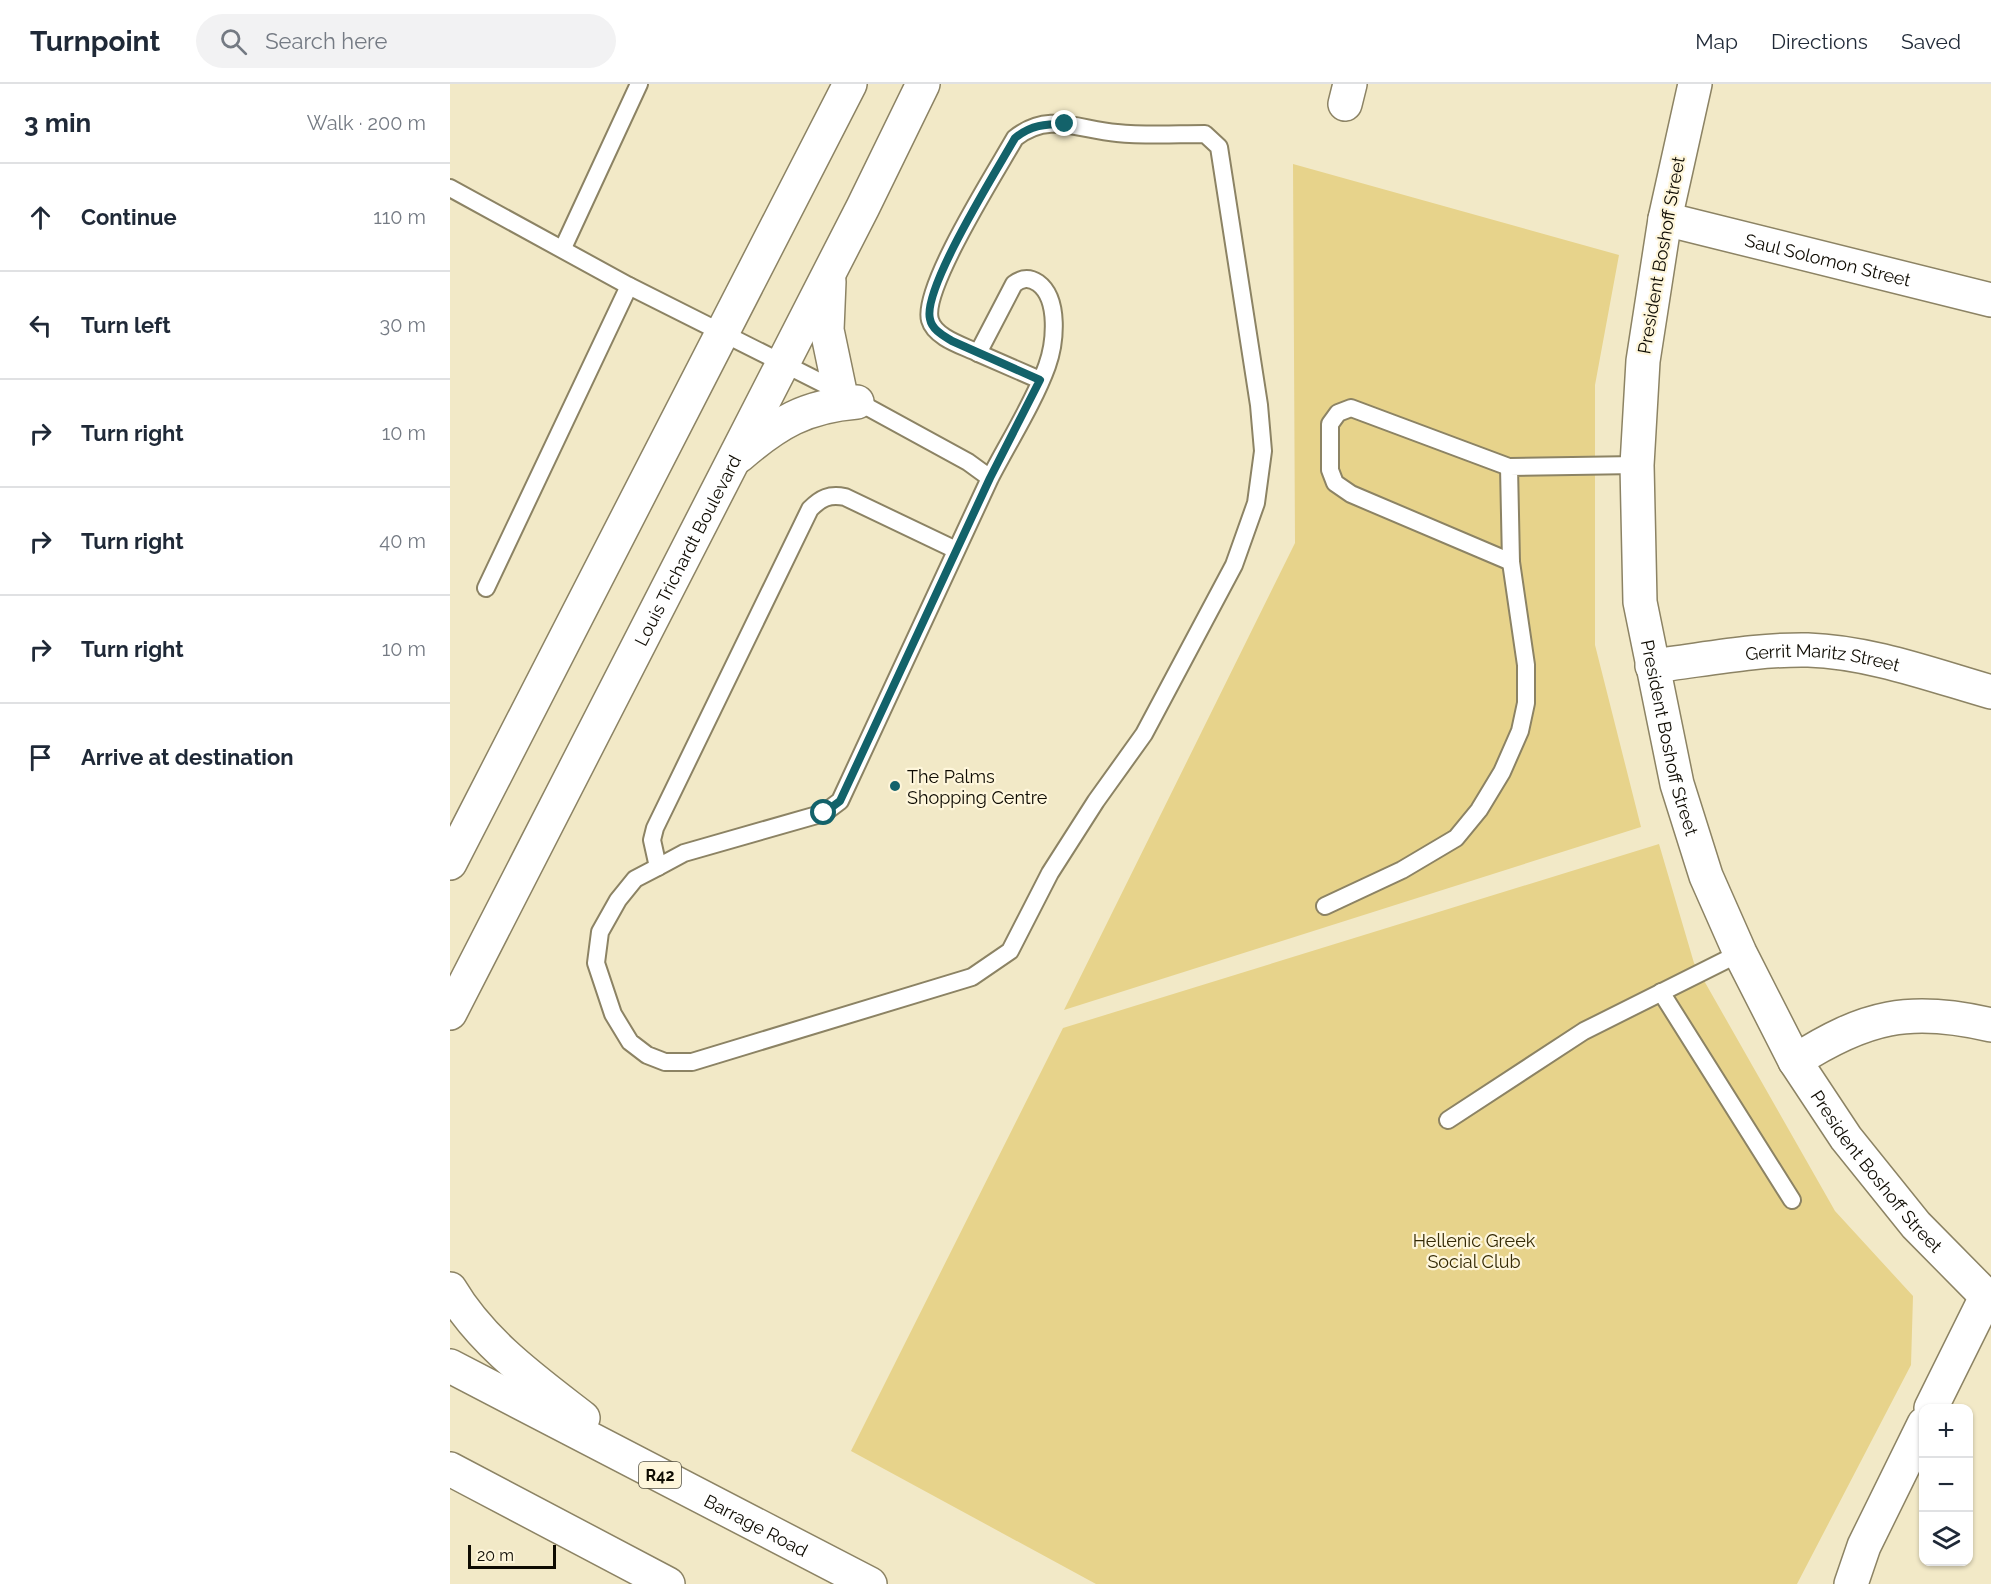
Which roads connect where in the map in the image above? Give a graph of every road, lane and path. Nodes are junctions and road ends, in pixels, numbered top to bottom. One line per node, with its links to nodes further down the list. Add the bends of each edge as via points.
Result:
1 (639, 84): 7 (lane)
2 (850, 84): 11 (street)
3 (923, 84): 8 (street, Louis Trichardt Boulevard)
4 (1695, 84): 6 (street, President Boshoff Street)
5 (450, 188): 7 (lane)
6 (1665, 219): 10 (street, Saul Solomon Street); 17 (street, President Boshoff Street, via 1643,361)
7 (563, 248): 9 (lane)
8 (830, 270): 13 (street, Louis Trichardt Boulevard); 15 (street, via 827,330)
9 (629, 286): 11 (lane); 22 (lane)
10 (1991, 300)
11 (722, 334): 13 (lane); 25 (street)
12 (978, 352): 14 (lane); 14 (lane, via 1014,284 1032,279 1044,288 1052,310 1054,335); 26 (lane, via 952,341 932,325 930,305 948,257 1015,138 1028,128 1054,124 1116,133 1205,134 1213,139 1219,147 1259,405 1263,451 1256,503 1234,565 1160,707 1050,873 1010,951 972,977 692,1062 665,1062 630,1042 613,1014 596,963 600,932 618,900 635,879)
13 (782, 363): 15 (lane); 16 (street, Louis Trichardt Boulevard)
14 (1040, 380): 19 (lane)
15 (849, 397): 16 (street, via 788,419); 19 (lane)
16 (731, 463): 30 (street, Louis Trichardt Boulevard)
17 (1637, 465): 18 (lane); 23 (street, President Boshoff Street, via 1640,602)
18 (1509, 467): 21 (lane); 21 (lane, via 1351,408 1338,413 1330,424 1330,470 1335,483 1351,494)
19 (990, 478): 20 (lane)
20 (956, 550): 26 (lane, via 840,801 824,813 684,853); 26 (lane, via 845,497 832,495 820,499 810,509 655,828 652,840)
21 (1511, 562): 27 (lane, via 1526,665 1526,704 1520,731 1502,772 1456,838 1402,870)
22 (486, 588)
23 (1652, 666): 24 (street, Gerrit Maritz Street, via 1807,650 1890,663); 28 (street, President Boshoff Street, via 1677,784 1706,876)
24 (1991, 692)
25 (450, 863)
26 (658, 867)
27 (1325, 906)
28 (1740, 953): 29 (lane); 32 (street, President Boshoff Street)
29 (1661, 992): 33 (lane, via 1584,1031); 34 (lane)
30 (450, 1013)
31 (1991, 1025): 32 (street, via 1935,1014 1904,1015 1856,1028)
32 (1795, 1061): 36 (street, President Boshoff Street, via 1846,1138 1916,1225)
33 (1448, 1120)
34 (1792, 1200)
35 (450, 1289): 41 (street, via 493,1344)
36 (1989, 1299): 38 (street)
37 (450, 1366): 41 (street, Barrage Road / R42)
38 (1933, 1404)
39 (1919, 1432): 46 (street, via 1864,1546)
40 (450, 1469): 43 (street)
41 (654, 1472): 45 (street, Barrage Road / R42)
42 (450, 1486): 43 (street)
43 (526, 1508): 44 (street)
44 (668, 1584)
45 (870, 1584)
46 (1851, 1584)

